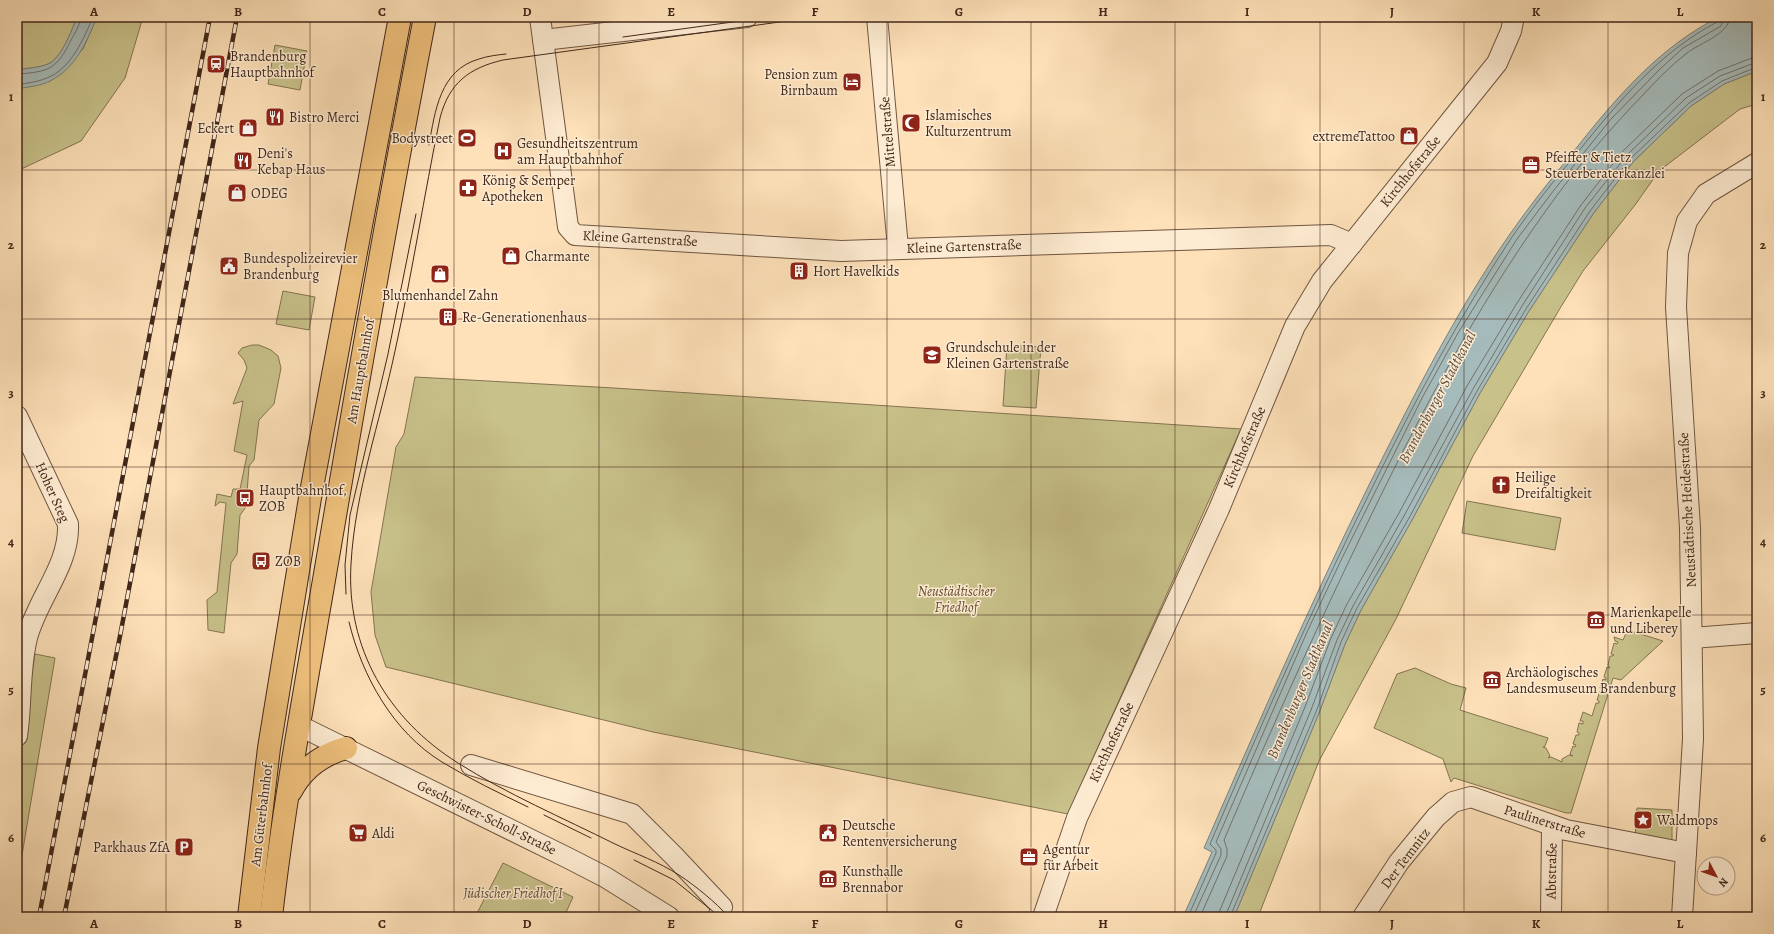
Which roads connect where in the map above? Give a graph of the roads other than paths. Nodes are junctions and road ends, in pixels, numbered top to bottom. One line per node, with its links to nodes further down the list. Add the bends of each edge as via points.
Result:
1 (400, 17): 15 (main road, Am Hauptbahnhof, via 310,498)
2 (425, 17): 16 (main road, Am Hauptbahnhof, via 379,259)
3 (540, 17): 7 (street)
4 (747, 17): 7 (street)
5 (877, 17): 10 (street, Mittelstraße)
6 (1514, 17): 9 (street, Kirchhofstraße, via 1511,31 1497,63)
7 (543, 40): 10 (street, Kleine Gartenstraße, via 568,228 575,235 841,250)
8 (1757, 163): 13 (street, Neustädtische Heidestraße, via 1706,194 1687,221 1678,253 1676,308 1690,528)
9 (1352, 244): 10 (street, Kleine Gartenstraße, via 1331,235); 28 (street, Kirchhofstraße, via 1309,300 1295,326 1218,509 1077,818)
10 (898, 248)
11 (17, 416): 14 (street, Hoher Steg, via 68,524 69,537 60,565 37,612)
12 (1757, 633): 13 (street)
13 (1692, 638): 23 (street, Neustädtische Heidestraße, via 1693,739)
14 (23, 650): 17 (street, Hoher Steg)
15 (275, 713): 16 (main road); 24 (main road, Am Güterbahnhof)
16 (300, 726): 18 (street, Geschwister-Scholl-Straße); 21 (main road, Am Güterbahnhof)
17 (17, 736)
18 (346, 748): 21 (main road, via 324,756 304,772 290,795); 26 (street, Geschwister-Scholl-Straße, via 586,867)
19 (470, 766): 27 (street, via 632,814 722,907)
20 (1453, 802): 22 (street, Paulinerstraße, via 1471,797); 29 (street, Der Temnitz, via 1436,817 1399,862)
21 (286, 808): 25 (main road, Am Güterbahnhof)
22 (1552, 826): 23 (street, Paulinerstraße); 30 (street, Abtstraße)
23 (1686, 853): 31 (street, Neustädtische Heidestraße)
24 (249, 917)
25 (271, 917)
26 (669, 917)
27 (718, 917)
28 (1043, 917)
29 (1363, 917)
30 (1551, 917)
31 (1682, 917)

